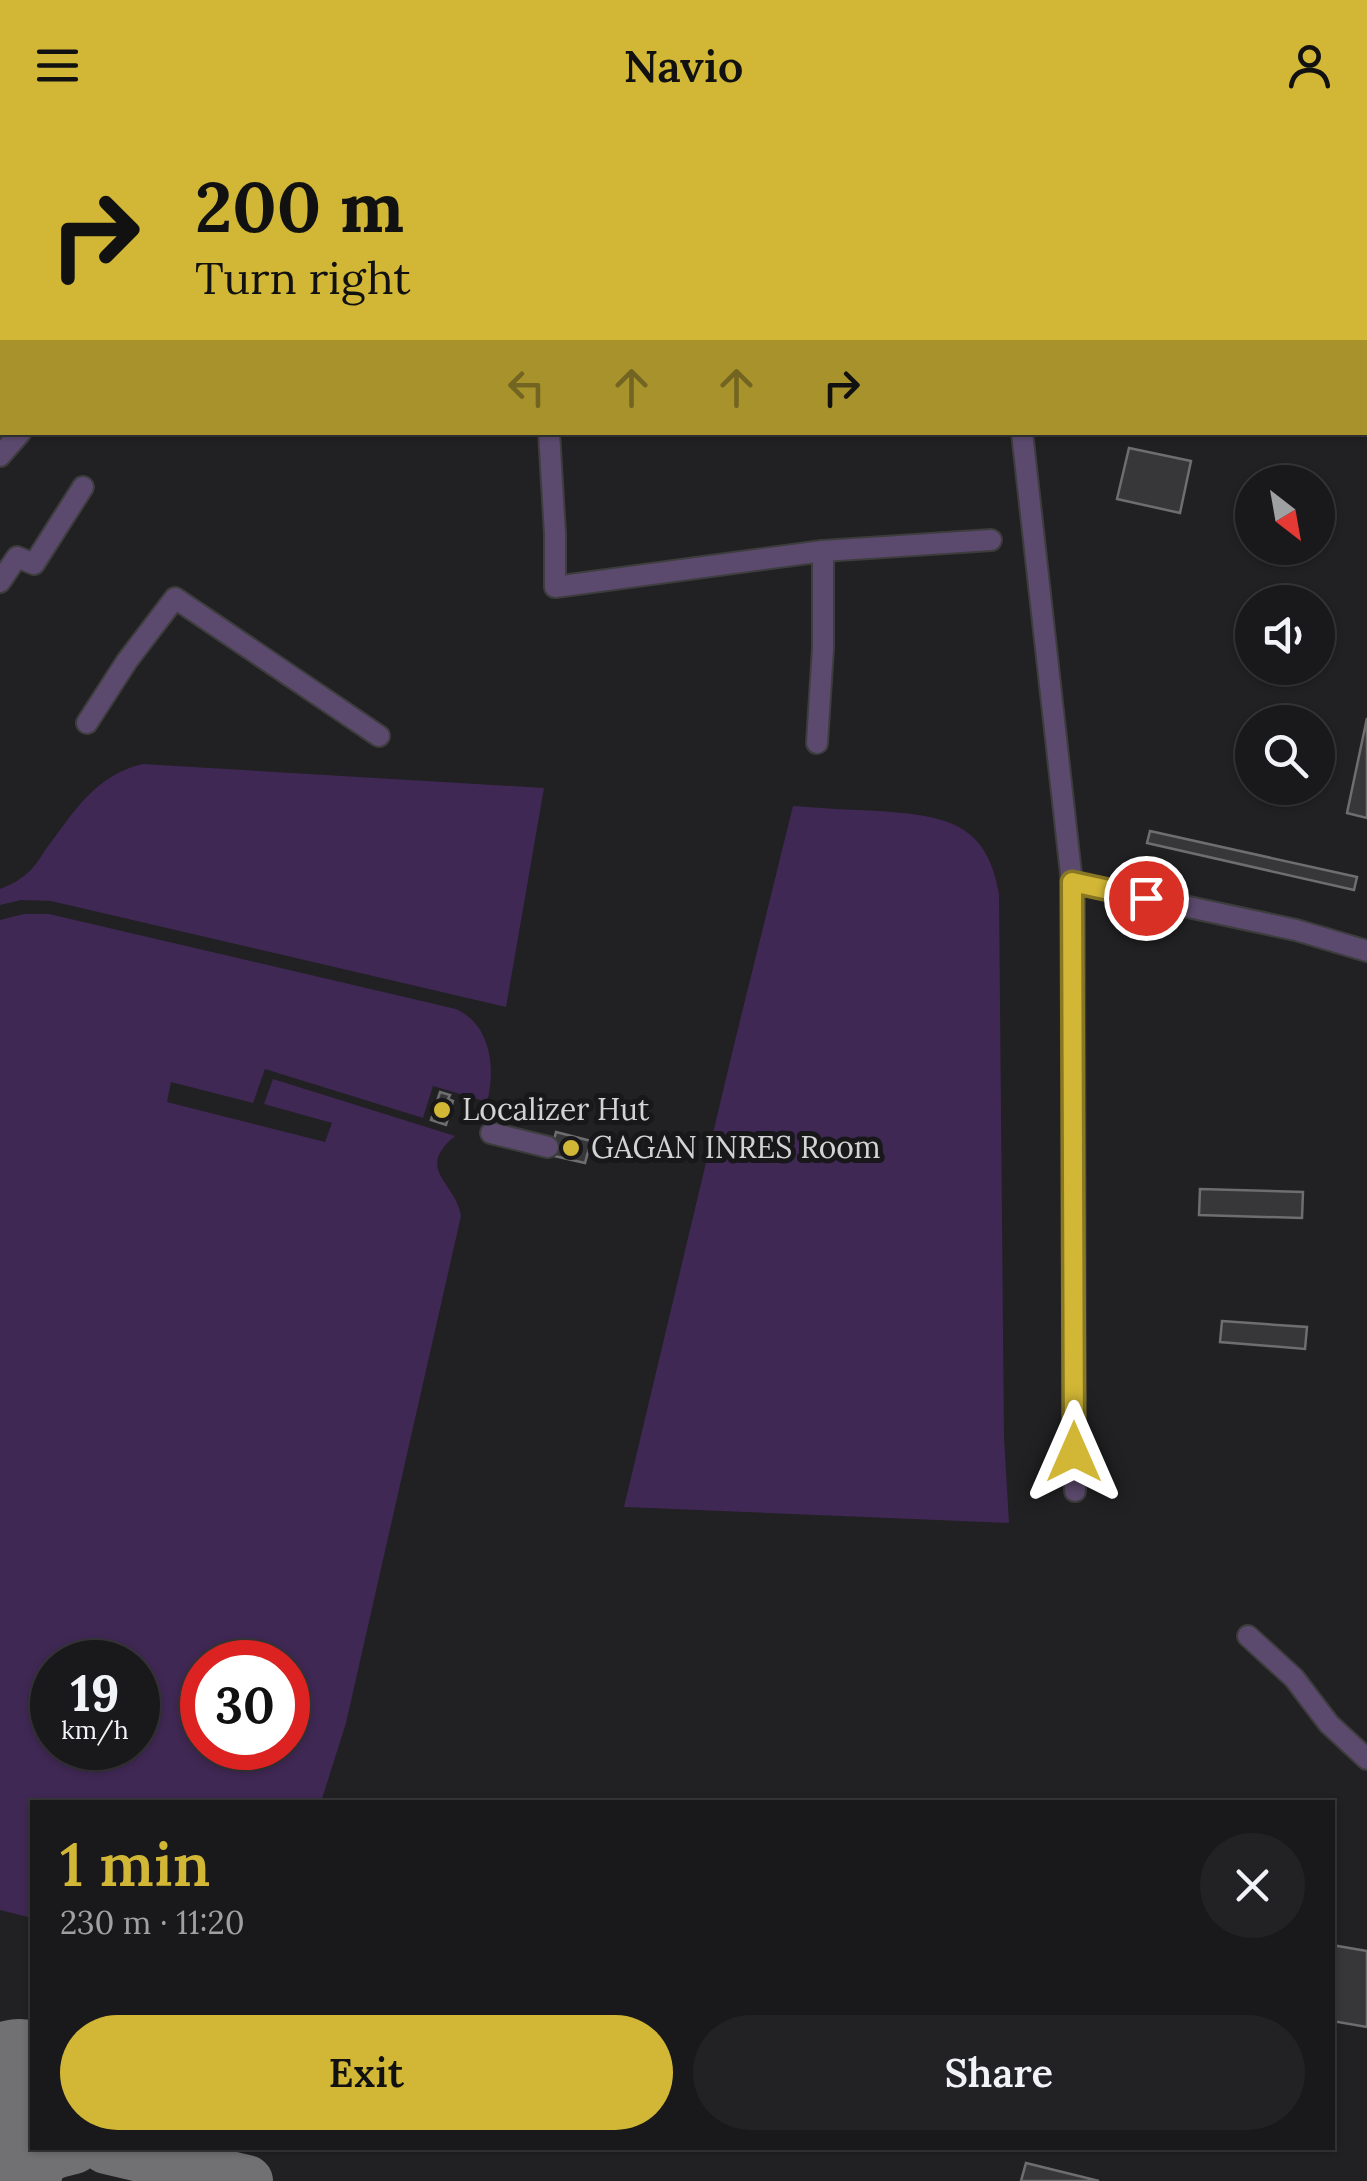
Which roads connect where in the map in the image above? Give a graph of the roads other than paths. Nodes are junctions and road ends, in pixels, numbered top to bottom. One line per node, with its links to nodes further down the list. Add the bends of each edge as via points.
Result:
1 (18, 435): 4 (street)
2 (549, 435): 7 (street, via 555,587)
3 (1022, 435): 12 (street)
4 (0, 456)
5 (83, 487): 8 (street, via 34,564 16,557)
6 (991, 540): 7 (street)
7 (823, 551): 11 (street)
8 (0, 582)
9 (87, 723): 10 (street, via 174,598)
10 (379, 736)
11 (817, 743)
12 (1072, 882): 13 (street); 16 (street)
13 (1367, 951)
14 (491, 1133): 15 (street)
15 (548, 1147)
16 (1075, 1491)
17 (1248, 1636): 18 (street)
18 (1367, 1759)

